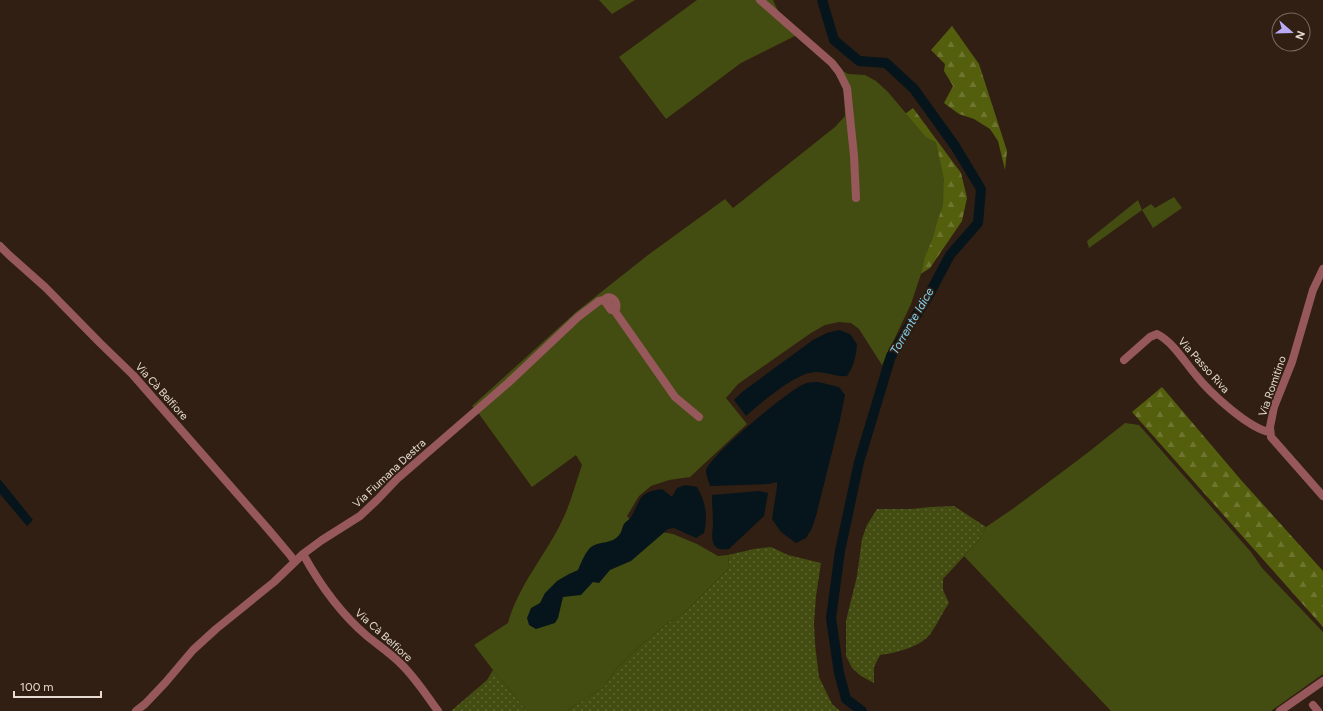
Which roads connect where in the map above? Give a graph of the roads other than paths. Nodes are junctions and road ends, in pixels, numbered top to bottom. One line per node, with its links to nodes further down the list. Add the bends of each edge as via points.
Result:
1 (760, 0): 2 (street, via 839,72 846,88)
2 (856, 198)
3 (0, 246): 10 (street, Via Cà Belfiore, via 133,375)
4 (1323, 270): 7 (street, Via Romitino, via 1313,290 1292,362 1274,407)
5 (1124, 360): 7 (street, Via Passo Riva, via 1157,334 1163,337 1224,404 1256,427)
6 (699, 417): 9 (street, Via Fiumana Destra, via 675,397 614,310 608,307 604,300 599,300 508,383 397,478 364,512)
7 (1270, 432): 8 (street, Via Romitino, via 1271,437)
8 (1323, 496)
9 (303, 554): 10 (street, Via Fiumana Destra); 13 (street, Via Cà Belfiore, via 331,598 367,636 400,662)
10 (295, 562): 12 (street, Via Fiumana Destra, via 193,650 165,683)
11 (1323, 680): 14 (street)
12 (136, 711)
13 (438, 711)
14 (1280, 711)

